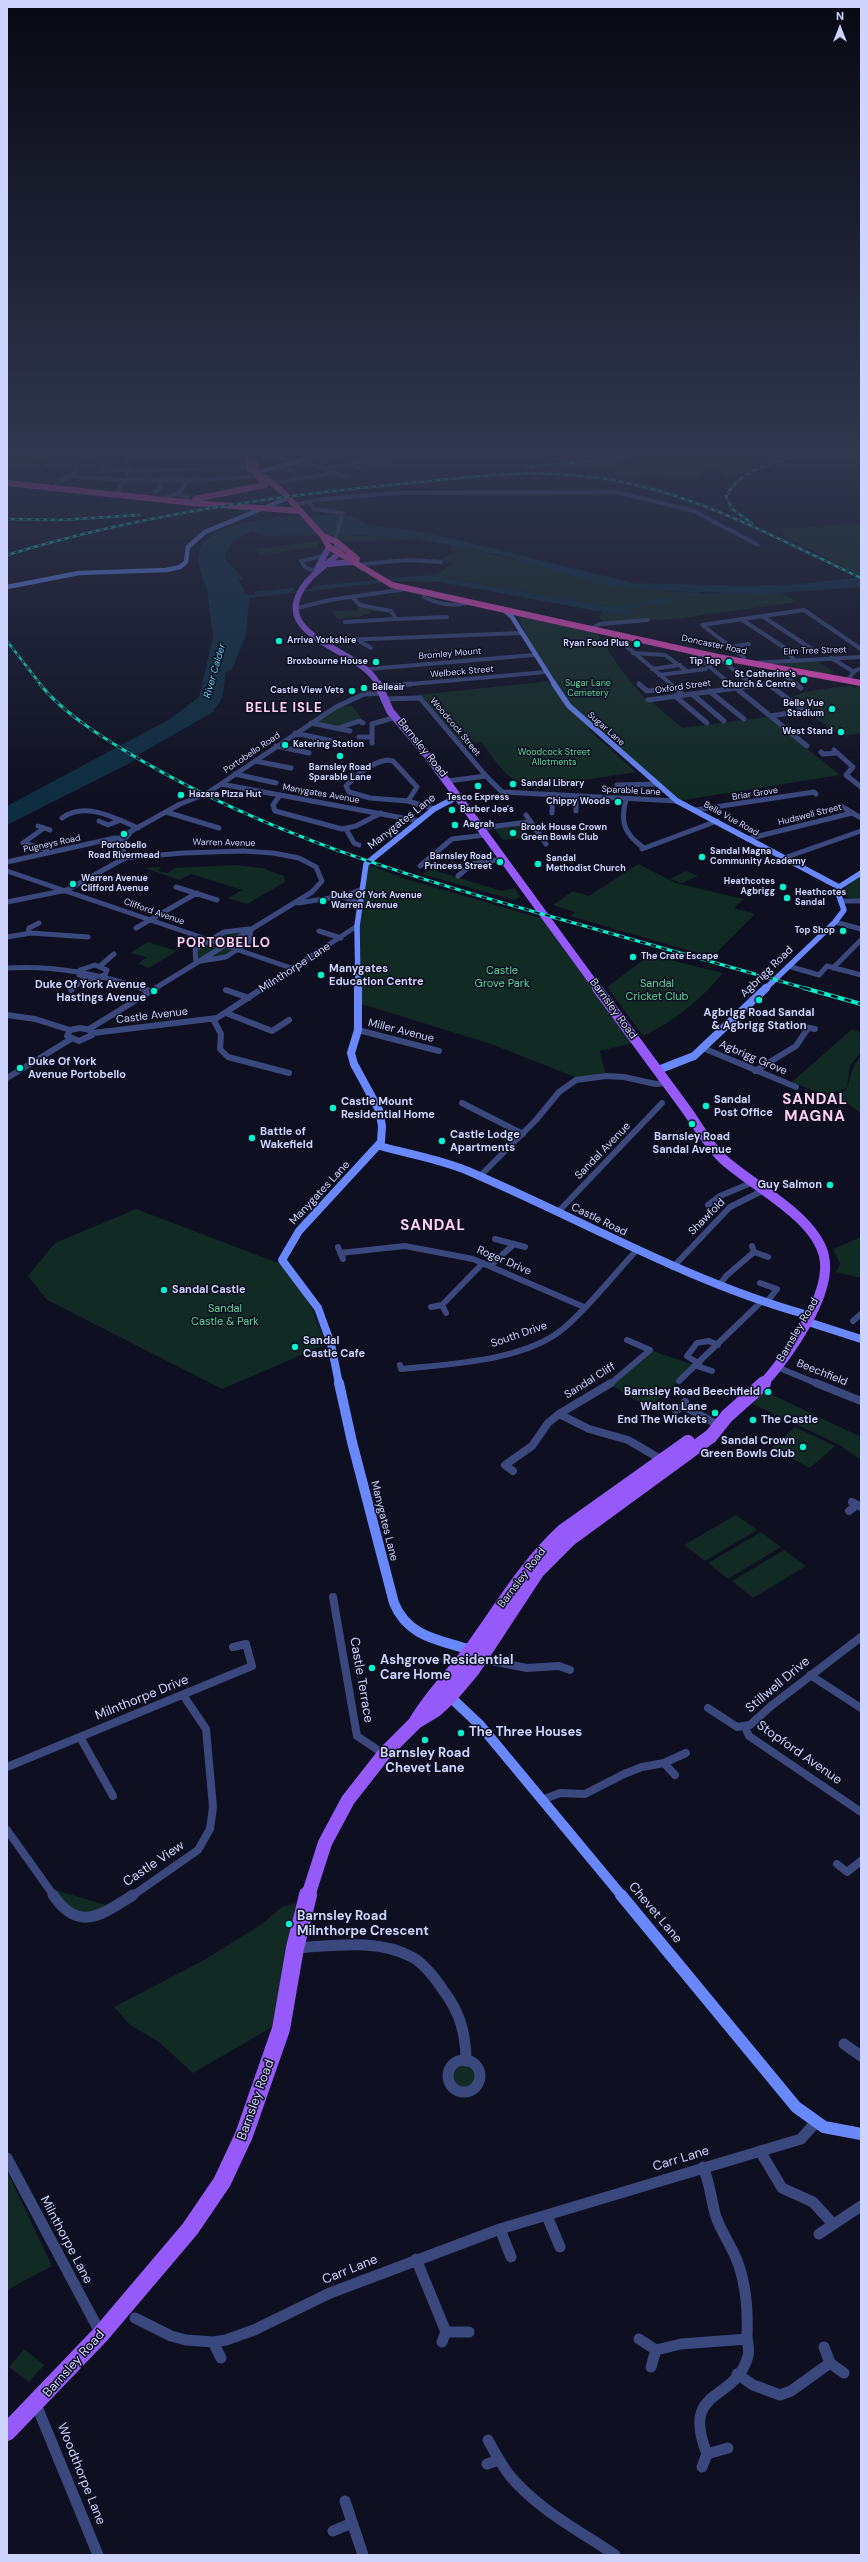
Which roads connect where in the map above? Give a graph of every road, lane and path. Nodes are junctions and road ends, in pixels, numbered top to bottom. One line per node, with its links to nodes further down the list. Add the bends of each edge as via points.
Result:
1 (125, 571): 5 (street, via 79,573)
2 (317, 571): 9 (main road, via 300,594)
3 (371, 571): 4 (highway, Doncaster Road)
4 (395, 584): 6 (highway, Doncaster Road); 7 (highway, Doncaster Road)
5 (7, 587)
6 (406, 589): 7 (highway, Doncaster Road); 8 (street)
7 (425, 593): 10 (highway, Doncaster Road)
8 (352, 597): 9 (street); 15 (street, via 360,605 391,611)
9 (297, 605): 23 (main road, Barnsley Road, via 304,628)
10 (504, 610): 11 (highway, Doncaster Road); 14 (street, Sugar Lane)
11 (524, 613): 14 (street); 19 (highway, Doncaster Road)
12 (762, 616): 16 (street); 29 (street); 30 (street, via 804,610)
13 (447, 617): 15 (street)
14 (512, 617): 20 (street, Sugar Lane)
15 (396, 619): 18 (street, via 359,619)
16 (742, 619): 27 (street, via 702,625); 38 (street, via 785,648)
17 (648, 620): 19 (street, via 600,624)
18 (345, 622)
19 (592, 628): 21 (highway, Doncaster Road)
20 (522, 633): 22 (street); 33 (street, Sugar Lane)
21 (611, 633): 24 (street); 31 (highway, Doncaster Road)
22 (356, 639): 23 (street); 28 (street, via 357,642)
23 (318, 641): 42 (main road, Barnsley Road)
24 (621, 642): 25 (street); 32 (street)
25 (608, 644)
26 (750, 644): 27 (street)
27 (730, 647): 34 (street)
28 (371, 648)
29 (812, 649)
30 (861, 649)
31 (690, 651): 35 (highway, Doncaster Road); 54 (street)
32 (633, 653): 39 (street, via 665,655); 43 (street)
33 (534, 654): 42 (street, Bromley Mount); 46 (street, Sugar Lane)
34 (744, 656)
35 (718, 657): 40 (highway, Doncaster Road); 52 (street)
36 (861, 657): 37 (street, Elm Tree Street)
37 (831, 658): 38 (street, Elm Tree Street); 47 (street)
38 (794, 660): 40 (street, Elm Tree Street)
39 (680, 665): 43 (street); 45 (street)
40 (771, 665): 50 (highway, Doncaster Road); 55 (street)
41 (706, 668): 45 (street)
42 (369, 669): 57 (main road, Barnsley Road)
43 (652, 669): 48 (street)
44 (861, 670): 47 (street)
45 (687, 671): 48 (street)
46 (546, 672): 57 (street, Welbeck Street); 87 (street, Sugar Lane, via 569,706)
47 (854, 672): 49 (street)
48 (659, 675): 53 (street)
49 (848, 679)
50 (861, 683)
51 (639, 684): 53 (street, via 647,691)
52 (754, 686): 54 (street, Oxford Street); 62 (street, Oxford Street, via 768,684 804,711)
53 (674, 688): 59 (street)
54 (736, 688): 56 (street, Oxford Street); 62 (street)
55 (801, 688)
56 (710, 691): 58 (street, Oxford Street); 64 (street)
57 (381, 693): 63 (main road, Barnsley Road); 66 (street, Portobello Road, via 366,694 347,701); 83 (street, Woodcock Street, via 420,698)
58 (692, 694): 59 (street, Oxford Street); 65 (street)
59 (683, 695): 60 (street, Oxford Street)
60 (676, 696): 61 (street, Oxford Street); 68 (street)
61 (648, 700)
62 (770, 716): 77 (street)
63 (396, 717): 73 (street, via 372,724); 84 (main road, Barnsley Road)
64 (744, 719)
65 (724, 721)
66 (311, 723): 69 (street); 71 (street, Portobello Road)
67 (363, 723): 69 (street, via 359,721)
68 (707, 723)
69 (339, 728): 70 (street)
70 (350, 731)
71 (295, 733): 74 (street); 76 (street, Portobello Road)
72 (359, 737): 73 (street)
73 (372, 737): 75 (street)
74 (332, 741)
75 (372, 743)
76 (276, 746): 79 (street); 80 (street, Portobello Road)
77 (807, 746)
78 (821, 752): 89 (street, via 835,752 852,765 853,768 846,774)
79 (309, 753)
80 (255, 761): 81 (street); 82 (street, Portobello Road)
81 (290, 768)
82 (235, 774): 85 (street); 86 (street, Portobello Road)
83 (486, 776): 84 (street); 90 (street, Sparable Lane, via 502,792)
84 (448, 781): 94 (main road, Barnsley Road)
85 (276, 783)
86 (221, 784): 92 (street, Manygates Avenue); 102 (street, Portobello Road, via 204,795)
87 (658, 784): 88 (street); 97 (street, Sugar Lane)
88 (617, 785)
89 (861, 787)
90 (553, 794): 93 (street, Sparable Lane); 104 (street)
91 (816, 794): 100 (street, Briar Grove, via 814,792)
92 (280, 795): 103 (street, Manygates Avenue); 117 (street, via 273,807 279,813)
93 (576, 796): 95 (street, Sparable Lane); 101 (street)
94 (458, 797): 99 (street, Manygates Lane); 119 (main road, Barnsley Road)
95 (626, 799): 97 (street, Sparable Lane); 112 (street, via 622,816 623,826 627,836 643,848)
96 (408, 801): 96 (street, via 366,798 349,792 346,786 358,773 376,763 393,761 416,785); 99 (street)
97 (677, 801): 100 (street, Belle Vue Road)
98 (841, 806): 105 (street)
99 (434, 809): 111 (street, Manygates Lane)
100 (695, 810): 112 (street, Belle Vue Road)
101 (576, 811)
102 (166, 812): 115 (street, Portobello Road); 116 (street)
103 (380, 813): 111 (street, Manygates Avenue); 117 (street, via 361,825)
104 (552, 813)
105 (852, 813): 109 (street); 121 (street, Hudswell Street)
106 (526, 815): 113 (street)
107 (111, 816): 108 (street, via 102,812 69,810); 110 (street); 110 (street, via 101,820 108,825)
108 (62, 818)
109 (861, 818)
110 (121, 820): 115 (street)
111 (419, 821): 137 (street, Manygates Lane, via 366,864)
112 (717, 821): 121 (street, Belle Vue Road)
113 (529, 822): 119 (street); 124 (street)
114 (38, 826): 126 (street, via 47,829 22,843)
115 (138, 828): 118 (street, Portobello Road)
116 (219, 828)
117 (346, 828): 125 (street, via 354,844)
118 (132, 831): 122 (street, Portobello Road); 123 (street, Portobello Road)
119 (482, 831): 129 (main road, Barnsley Road); 131 (street, via 452,839)
120 (861, 831): 128 (street)
121 (747, 838): 128 (street, Belle Vue Road)
122 (115, 840): 123 (street); 123 (street); 126 (street, Pugneys Road)
123 (123, 844): 127 (street)
124 (546, 844)
125 (359, 845)
126 (55, 852): 130 (street, Pugneys Road)
127 (124, 858): 138 (street, Warren Avenue); 145 (street, Warren Avenue, via 209,849 265,853 300,859 318,869 322,881 316,889)
128 (784, 858): 136 (street, Belle Vue Road)
129 (503, 859): 134 (street, via 472,864); 191 (main road, Barnsley Road)
130 (8, 863)
131 (420, 866)
132 (7, 872): 138 (street, Clifford Avenue)
133 (861, 872): 136 (street)
134 (458, 876)
135 (176, 887): 139 (street)
136 (839, 887): 142 (street, Agbrigg Road)
137 (363, 889): 140 (street); 146 (street, Manygates Lane)
138 (63, 891): 144 (street); 147 (street, Clifford Avenue)
139 (197, 893): 141 (street); 147 (street)
140 (335, 897): 145 (street); 146 (street, via 354,899)
141 (217, 900)
142 (841, 901): 143 (street); 148 (street, Agbrigg Road, via 844,910)
143 (861, 901)
144 (7, 902)
145 (294, 903): 152 (street)
146 (362, 904): 150 (street, Manygates Lane)
147 (150, 920): 151 (street); 160 (street, Clifford Avenue)
148 (835, 922): 153 (street); 166 (street, Agbrigg Road)
149 (39, 923): 155 (street, via 29,928)
150 (357, 926): 158 (street, Milnthorpe Lane); 186 (street, Manygates Lane)
151 (136, 928)
152 (252, 929): 160 (street, via 224,932); 161 (street); 162 (street, via 249,942)
153 (861, 929)
154 (319, 932): 158 (street, Milnthorpe Lane)
155 (28, 933): 156 (street); 157 (street)
156 (7, 937)
157 (88, 937)
158 (341, 938): 169 (street, Milnthorpe Lane)
159 (861, 940): 168 (street)
160 (210, 941): 161 (street, Clifford Avenue); 164 (street, via 195,950)
161 (225, 946): 162 (street, Clifford Avenue); 164 (street)
162 (238, 950): 164 (street, via 226,957); 169 (street, Clifford Avenue)
163 (114, 954): 165 (street)
164 (197, 962): 176 (street)
165 (100, 966): 170 (street); 171 (street, via 107,970)
166 (788, 966): 168 (street, via 819,975 827,966); 189 (street, Agbrigg Road)
167 (7, 968): 170 (street, via 55,967)
168 (833, 968): 172 (street)
169 (294, 969): 177 (street, Milnthorpe Lane)
170 (80, 970): 171 (street); 173 (street, via 79,975)
171 (105, 975): 173 (street); 176 (street)
172 (861, 975)
173 (85, 978): 174 (street)
174 (71, 990)
175 (226, 990): 177 (street, Milnthorpe Lane)
176 (150, 991): 187 (street)
177 (249, 998): 178 (street, Milnthorpe Lane)
178 (226, 1013): 180 (street, Milnthorpe Lane); 181 (street, via 272,1031)
179 (7, 1014): 185 (street, via 35,1019)
180 (213, 1019): 187 (street, Castle Avenue); 193 (street, via 221,1034 220,1049 225,1055)
181 (289, 1020)
182 (799, 1026): 183 (street)
183 (808, 1028): 184 (street); 192 (street, via 796,1046)
184 (815, 1029)
185 (70, 1030): 187 (street); 188 (street, via 67,1035)
186 (358, 1030): 190 (street, Miller Avenue); 202 (street, Manygates Lane, via 352,1058 379,1110 382,1126)
187 (91, 1031): 188 (street, via 91,1037 86,1040)
188 (71, 1040): 195 (street)
189 (703, 1048): 191 (street, Agbrigg Road, via 677,1065); 192 (street, Agbrigg Grove)
190 (439, 1051)
191 (658, 1070): 197 (main road, Barnsley Road)
192 (755, 1071): 198 (street, Agbrigg Grove)
193 (281, 1072): 194 (street); 196 (street)
194 (289, 1073)
195 (7, 1078)
196 (275, 1079)
197 (668, 1083): 201 (street, via 640,1082 624,1077 606,1076 576,1080 559,1092); 204 (main road, Barnsley Road, via 721,1157)
198 (796, 1088)
199 (462, 1102): 201 (street)
200 (662, 1102): 207 (street, Sandal Avenue)
201 (523, 1134): 203 (street)
202 (380, 1146): 203 (street, Castle Road); 243 (street, Manygates Lane, via 299,1231 282,1260 318,1308 331,1344 352,1442 400,1618 407,1628)
203 (480, 1176): 207 (street, Castle Road)
204 (751, 1183): 205 (main road, Barnsley Road); 206 (street, via 720,1196)
205 (762, 1191): 215 (street, Shawfold, via 730,1207); 223 (main road, Barnsley Road, via 796,1216 812,1234 823,1253 823,1280)
206 (708, 1205)
207 (558, 1212): 211 (street, Castle Road)
208 (495, 1239): 209 (street)
209 (514, 1244): 210 (street); 214 (street)
210 (525, 1247)
211 (637, 1250): 215 (street, Castle Road); 221 (street, South Drive)
212 (340, 1253): 214 (street, Roger Drive, via 405,1246 473,1259)
213 (768, 1257): 217 (street, via 753,1249)
214 (486, 1264): 219 (street); 221 (street, Roger Drive)
215 (673, 1267): 217 (street, Castle Road)
216 (760, 1283): 218 (street, via 777,1289)
217 (719, 1286): 218 (street, Castle Road)
218 (763, 1302): 223 (street, Castle Road); 226 (street)
219 (442, 1305): 220 (street); 222 (street)
220 (431, 1307)
221 (584, 1308): 227 (street, South Drive, via 564,1328 540,1342 458,1364 401,1369)
222 (446, 1312)
223 (807, 1318): 224 (street, Castle Road); 229 (main road, Barnsley Road)
224 (861, 1339)
225 (627, 1340): 234 (street, Sandal Cliff, via 650,1350 614,1381)
226 (718, 1345): 228 (street); 228 (street, via 709,1342 697,1343 687,1356)
227 (400, 1365)
228 (698, 1365): 230 (street); 231 (street)
229 (777, 1367): 232 (street, Beechfield); 235 (main road, Barnsley Road)
230 (712, 1371)
231 (680, 1381)
232 (859, 1401)
233 (676, 1410): 235 (street, via 685,1404)
234 (559, 1414): 236 (street, Sandal Cliff, via 589,1429 628,1440); 237 (street, Sandal Cliff, via 548,1423 532,1446 505,1465)
235 (718, 1425): 236 (main road, Barnsley Road, via 711,1436)
236 (666, 1462): 243 (main road, Barnsley Road, via 546,1546 517,1580); 244 (main road, Barnsley Road, via 554,1553 525,1590)
237 (513, 1471)
238 (857, 1505): 239 (street)
239 (849, 1511)
240 (333, 1597): 256 (street, Castle Terrace, via 357,1736)
241 (861, 1637): 246 (street, Stillwell Drive)
242 (233, 1647): 248 (street, Milnthorpe Drive, via 246,1644 252,1666)
243 (470, 1650): 244 (street, Manygates Lane); 247 (main road, Barnsley Road)
244 (483, 1657): 245 (street, via 527,1668 559,1666); 249 (main road, Barnsley Road)
245 (570, 1670)
246 (810, 1674): 251 (street); 253 (street, Stillwell Drive)
247 (440, 1690): 249 (street, Chevet Lane); 252 (main road, Barnsley Road, via 426,1704)
248 (183, 1695): 254 (street, Milnthorpe Drive); 263 (street, Castle View, via 206,1729 213,1807 210,1829 198,1850 187,1859 112,1907 90,1917 79,1918 69,1915 61,1907)
249 (452, 1696): 252 (main road, Barnsley Road); 261 (street, Chevet Lane, via 480,1725)
250 (708, 1708): 253 (street, Stillwell Drive, via 729,1723)
251 (861, 1708)
252 (416, 1722): 256 (main road, Barnsley Road)
253 (745, 1727): 262 (street, Stopford Avenue, via 749,1736)
254 (80, 1737): 258 (street, Milnthorpe Drive); 260 (street)
255 (686, 1753): 257 (street)
256 (384, 1754): 266 (main road, Barnsley Road, via 348,1800 325,1843 306,1902)
257 (664, 1763): 259 (street); 261 (street, via 642,1767 584,1794 560,1793)
258 (7, 1766)
259 (675, 1775)
260 (113, 1796)
261 (542, 1800): 270 (street, Chevet Lane, via 796,2107)
262 (861, 1812)
263 (7, 1830)
264 (861, 1861): 265 (street, via 847,1872)
265 (837, 1864)
266 (295, 1948): 269 (street, via 374,1946 395,1950 414,1958 455,2004 463,2022 467,2041); 285 (main road, Barnsley Road, via 281,2029 244,2135 222,2182 190,2229)
267 (844, 2044): 268 (street)
268 (861, 2056)
269 (466, 2060)
270 (816, 2122): 271 (street, Chevet Lane, via 824,2127); 272 (street, Carr Lane, via 801,2139)
271 (861, 2134)
272 (760, 2151): 274 (street, Carr Lane); 277 (street, via 782,2188 813,2202)
273 (7, 2158): 285 (street, Milnthorpe Lane)
274 (703, 2166): 276 (street, Carr Lane); 287 (street, via 712,2188 717,2221 737,2260 747,2296)
275 (861, 2206): 277 (street)
276 (547, 2216): 278 (street, Carr Lane); 280 (street)
277 (833, 2224): 279 (street)
278 (500, 2229): 281 (street); 282 (street, Carr Lane)
279 (819, 2234)
280 (560, 2248)
281 (512, 2257)
282 (416, 2259): 284 (street, via 444,2337); 288 (street, Carr Lane, via 330,2293 254,2330)
283 (135, 2318): 288 (street, Carr Lane, via 171,2336)
284 (469, 2332)
285 (101, 2334): 296 (main road, Barnsley Road)
286 (639, 2339): 290 (street)
287 (747, 2339): 290 (street, via 681,2344); 295 (street, via 748,2356)
288 (213, 2342): 291 (street)
289 (824, 2347): 292 (street)
290 (656, 2350): 293 (street)
291 (221, 2358)
292 (830, 2363): 294 (street); 295 (street, via 791,2391 780,2395 753,2385)
293 (651, 2367)
294 (844, 2373)
295 (737, 2374): 300 (street, via 728,2387 714,2396 699,2413 698,2432)
296 (36, 2404): 297 (main road, Barnsley Road); 307 (street, Woodthorpe Lane)
297 (7, 2432)
298 (488, 2440): 301 (street)
299 (728, 2448): 300 (street)
300 (707, 2454): 303 (street)
301 (499, 2460): 302 (street); 309 (street, via 519,2486 555,2515)
302 (487, 2464)
303 (702, 2467)
304 (345, 2501): 305 (street)
305 (352, 2523): 306 (street); 308 (street)
306 (333, 2531)
307 (98, 2555)
308 (363, 2555)
309 (615, 2555)

